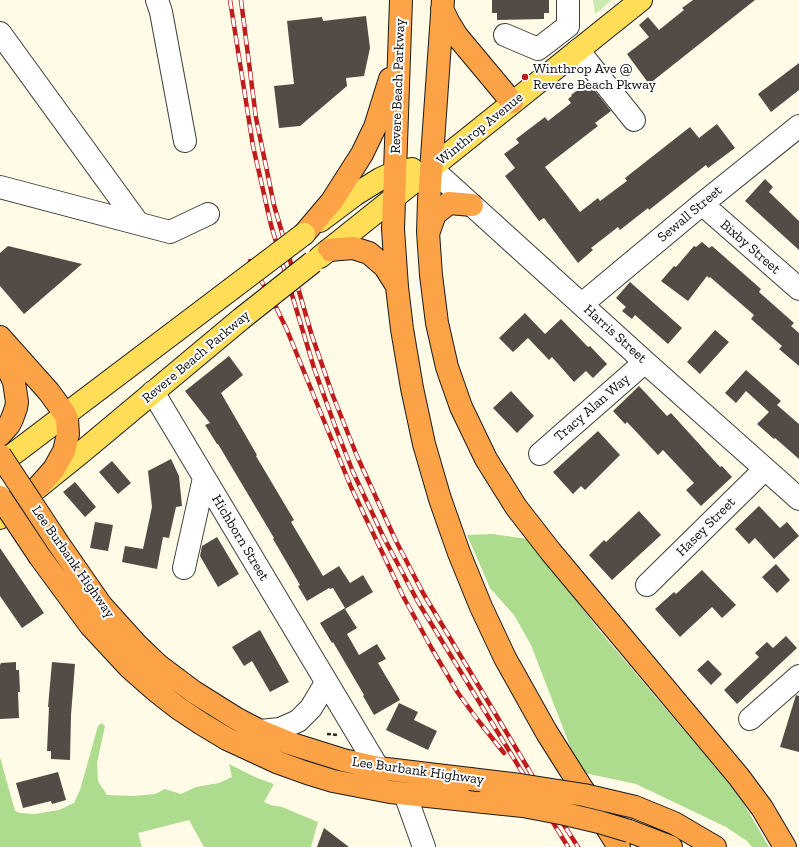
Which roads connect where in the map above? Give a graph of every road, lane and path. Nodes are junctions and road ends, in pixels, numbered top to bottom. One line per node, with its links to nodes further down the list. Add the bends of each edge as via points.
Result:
1 (157, 0): 14 (street)
2 (401, 0): 8 (highway, Revere Beach Parkway)
3 (568, 0): 9 (street, via 568,26)
4 (641, 0): 10 (main road, Winthrop Avenue)
5 (443, 4): 11 (highway, via 449,23 457,36); 15 (highway)
6 (0, 33): 22 (street)
7 (505, 35): 9 (street)
8 (400, 39): 16 (highway, Revere Beach Parkway); 24 (highway, via 384,102 367,144 338,192)
9 (546, 43): 10 (street)
10 (567, 59): 11 (main road, Winthrop Avenue); 12 (street)
11 (512, 102): 15 (main road, Winthrop Avenue)
12 (634, 120)
13 (799, 126): 19 (street, Sewall Street)
14 (185, 140)
15 (431, 168): 16 (main road, Revere Beach Parkway); 18 (main road, Revere Beach Parkway); 20 (street, Harris Street); 23 (highway)
16 (395, 172): 18 (highway, Revere Beach Parkway); 24 (main road, Revere Beach Parkway, via 371,183)
17 (0, 187): 22 (street)
18 (394, 198): 25 (main road, Revere Beach Parkway); 26 (highway, via 393,229)
19 (702, 204): 27 (street, Bixby Street); 28 (street, Sewall Street)
20 (472, 205): 23 (highway, via 450,203 435,214); 28 (street, Harris Street)
21 (208, 214): 22 (street, via 170,232)
22 (138, 223)
23 (428, 232): 58 (highway, via 435,309 447,367 464,414 494,472 533,528 739,777)
24 (304, 234): 33 (main road, Revere Beach Parkway, bridge)
25 (321, 256): 26 (highway, via 353,248 369,253 385,267); 32 (main road, Revere Beach Parkway, bridge)
26 (397, 287): 54 (highway, via 407,358 424,444 440,499 481,607 518,684 547,733)
27 (799, 289)
28 (582, 304): 31 (street, Harris Street)
29 (0, 337): 33 (highway)
30 (0, 350): 34 (highway, via 14,382 17,402 12,419)
31 (645, 362): 35 (street, Tracy Alan Way); 38 (street, Harris Street)
32 (153, 392): 39 (street, Hichborn Street); 40 (main road, Revere Beach Parkway)
33 (65, 414): 37 (main road, Revere Beach Parkway); 40 (highway, via 68,434 64,451 54,469)
34 (0, 435)
35 (540, 454)
36 (0, 455): 49 (highway, Lee Burbank Highway, bridge, via 101,605 119,626 169,674 224,712)
37 (0, 464)
38 (765, 469): 42 (street, Harris Street); 45 (street, Hasey Street)
39 (204, 478): 44 (street); 47 (street, Hichborn Street)
40 (39, 486): 43 (main road, Revere Beach Parkway)
41 (0, 497): 53 (highway, Lee Burbank Highway, bridge, via 82,615 110,648 155,690 202,724 253,752 307,773 362,787)
42 (799, 499)
43 (0, 518)
44 (184, 568)
45 (647, 585)
46 (799, 676): 48 (street)
47 (326, 683): 49 (street, via 311,708 298,721 280,729); 52 (street, Hichborn Street)
48 (750, 719)
49 (260, 731): 52 (highway, Lee Burbank Highway, via 316,753)
50 (323, 733): 51 (path)
51 (339, 735)
52 (378, 768): 57 (highway, Lee Burbank Highway, bridge, via 520,784 584,795 635,807 674,823)
53 (405, 794): 54 (highway, Lee Burbank Highway, bridge, via 536,808 599,822); 55 (street)
54 (624, 839): 56 (highway, Lee Burbank Highway)
55 (424, 847)
56 (670, 847)
57 (715, 847)
58 (785, 847)

